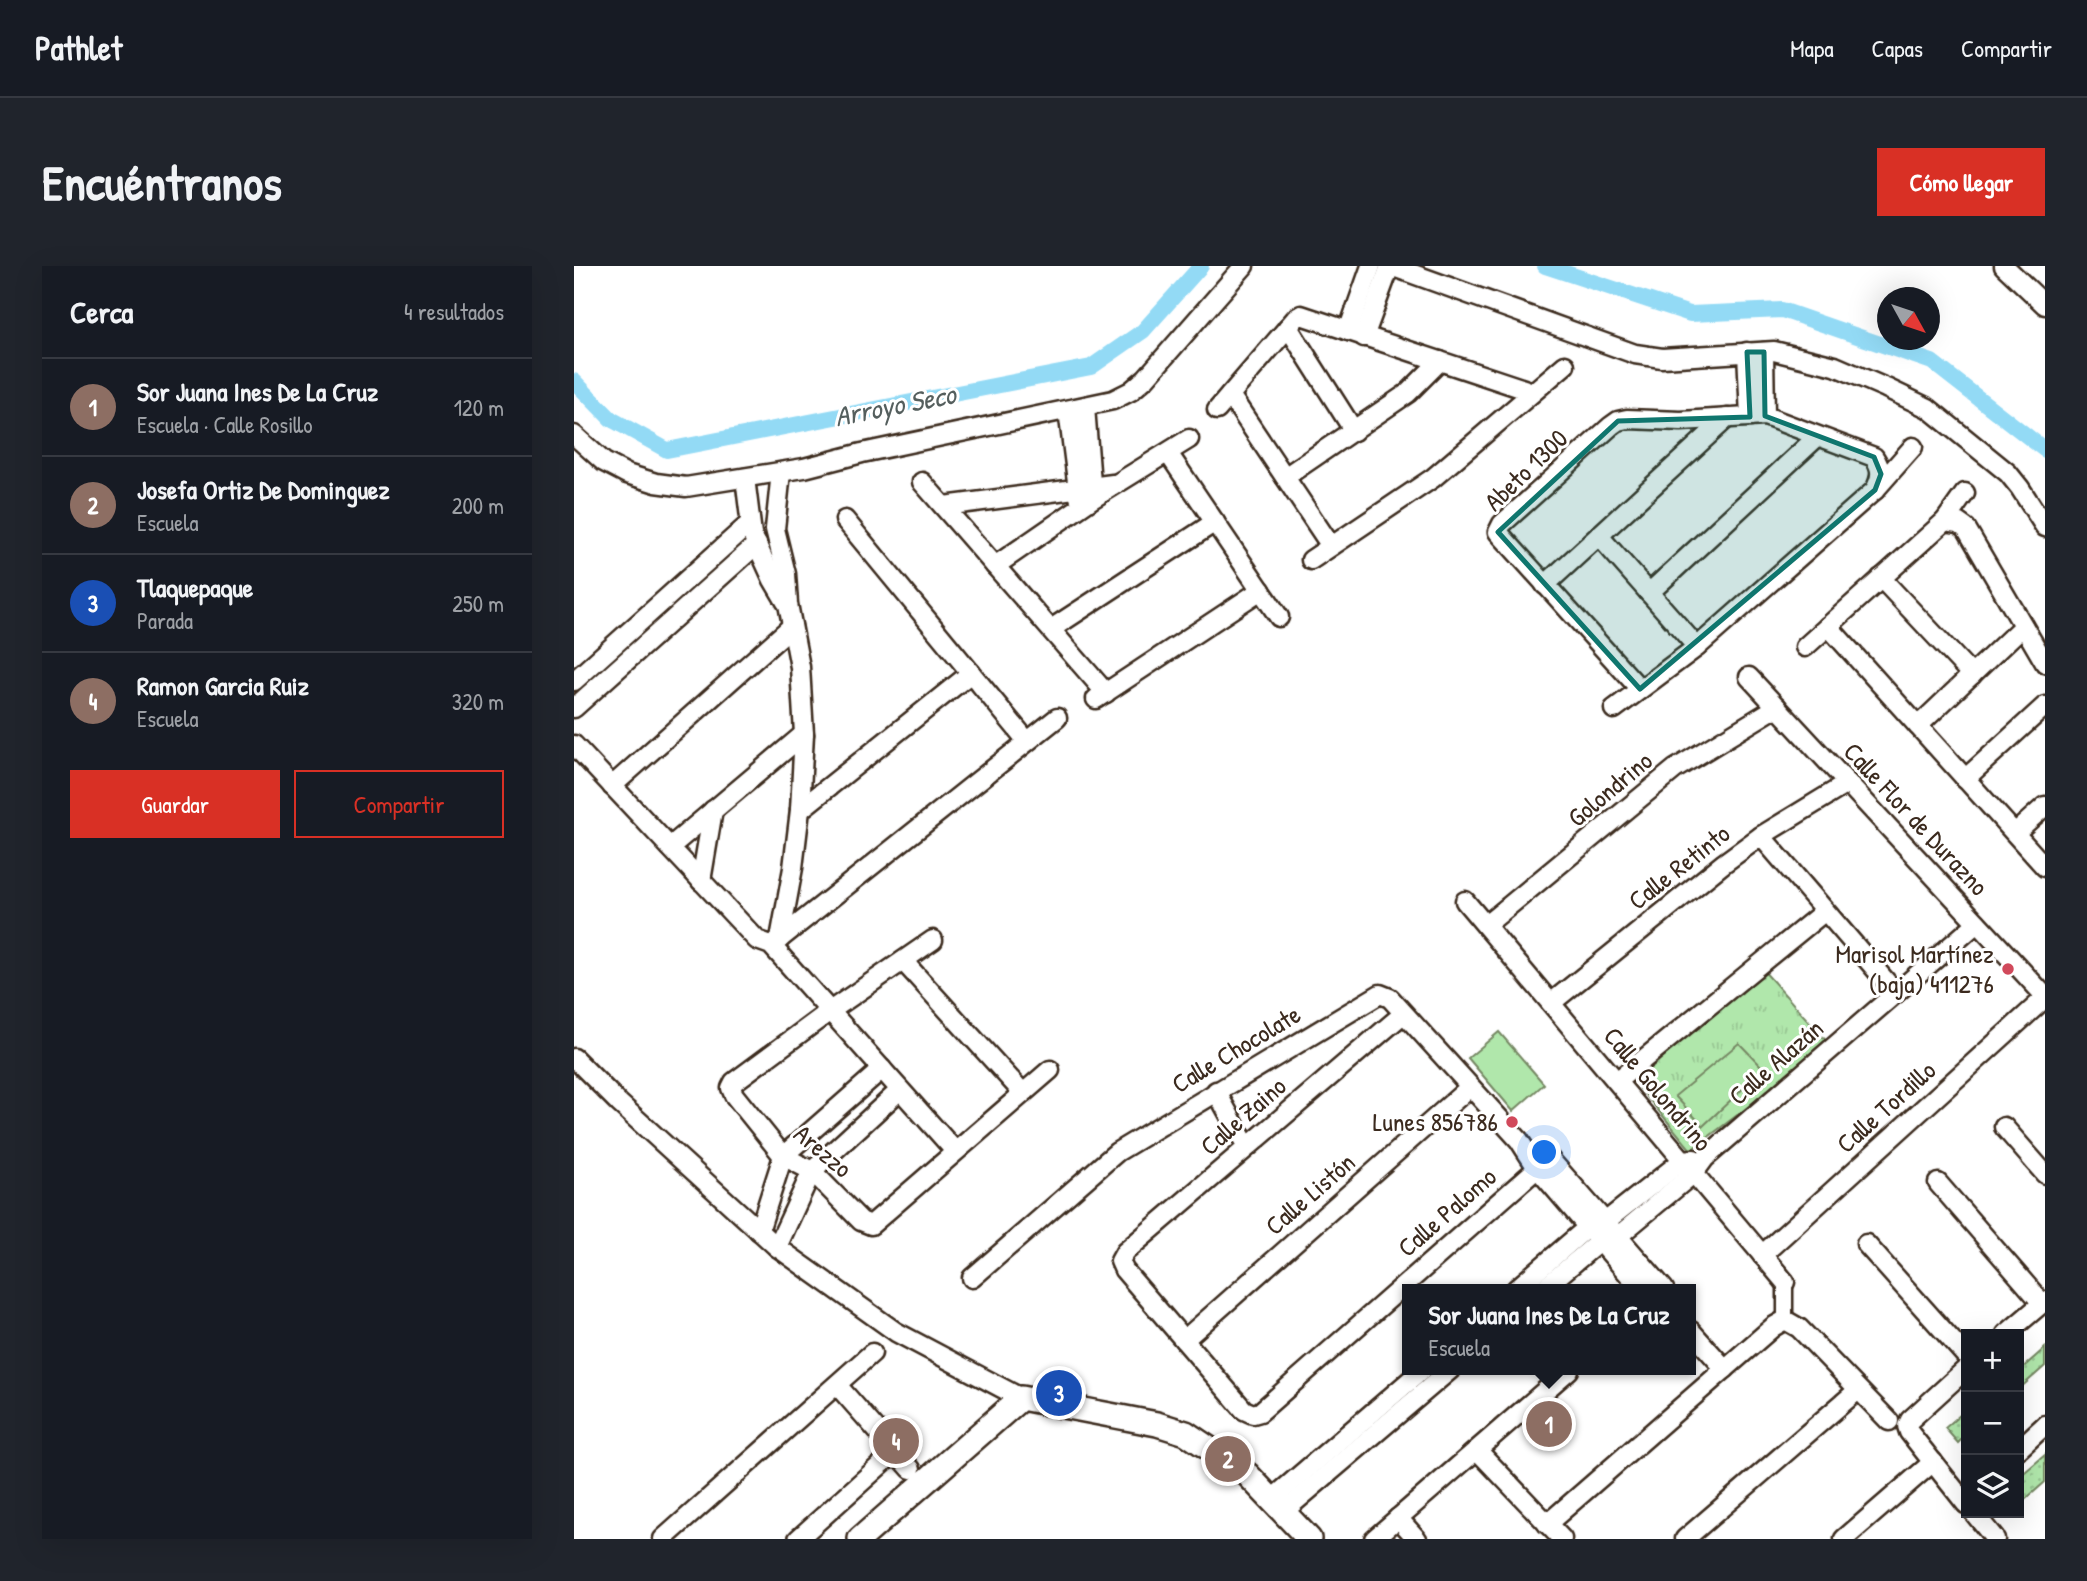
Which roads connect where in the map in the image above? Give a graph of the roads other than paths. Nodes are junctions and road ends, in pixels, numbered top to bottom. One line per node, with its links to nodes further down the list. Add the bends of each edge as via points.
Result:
1 (1244, 266): 13 (street, via 1131,391)
2 (1371, 266): 7 (street)
3 (1391, 266): 7 (street); 8 (street, via 1635,354 1662,358)
4 (2004, 266): 5 (street)
5 (2045, 304)
6 (1288, 327): 7 (street, via 1301,315); 12 (street); 17 (street)
7 (1356, 334): 9 (street)
8 (1756, 352): 15 (street); 35 (street, via 1774,351 1835,366 1928,408 2008,474)
9 (1440, 360): 11 (street); 17 (street, via 1408,393)
10 (1565, 365): 11 (street)
11 (1533, 392): 38 (street, via 1433,478)
12 (1230, 394): 14 (street); 24 (street)
13 (1077, 408): 23 (street); 29 (street)
14 (1217, 410)
15 (1758, 417): 16 (street, Abeto 1300); 19 (street, Abeto 1300)
16 (1727, 418): 36 (street); 42 (street, Abeto 1300, via 1618,421 1502,524 1501,537)
17 (1354, 431): 24 (street)
18 (574, 435): 25 (street, via 604,462 656,483 686,487)
19 (1817, 437): 27 (street, Abeto 1300, via 1874,457 1881,474); 44 (street)
20 (1188, 439): 22 (street)
21 (1913, 447): 27 (street)
22 (1168, 453): 29 (street, via 1119,483); 33 (street)
23 (781, 472): 25 (street); 45 (street, via 775,529)
24 (1285, 477): 38 (street)
25 (745, 478): 34 (street)
26 (922, 481): 30 (street)
27 (1875, 489): 53 (street)
28 (1965, 493): 32 (street)
29 (1086, 495): 30 (street); 40 (street)
30 (944, 506): 40 (street)
31 (845, 520): 56 (street)
32 (1945, 521): 41 (street); 50 (street, via 1966,528)
33 (1215, 522): 43 (street); 51 (street)
34 (750, 523): 37 (street); 46 (street)
35 (2045, 527)
36 (1599, 536): 42 (street); 44 (street)
37 (757, 544): 45 (street); 52 (street)
38 (1331, 546): 39 (street)
39 (1311, 560)
40 (995, 566): 51 (street)
41 (1881, 578): 49 (street); 57 (street)
42 (1545, 586): 60 (street, Abeto 1300)
43 (1261, 590): 47 (street); 51 (street, via 1101,696)
44 (1649, 593): 53 (street)
45 (788, 604): 48 (street)
46 (645, 617): 52 (street); 59 (street)
47 (1279, 617)
48 (792, 626): 67 (street); 72 (street)
49 (1828, 626): 54 (street); 66 (street)
50 (2023, 626): 55 (street); 57 (street)
51 (1051, 629)
52 (658, 633): 63 (street)
53 (1697, 647): 60 (street)
54 (1805, 648)
55 (2045, 663)
56 (971, 673): 68 (street); 75 (street)
57 (1972, 675): 66 (street)
58 (1749, 677): 62 (street, Calle Flor de Durazno)
59 (574, 681)
60 (1640, 689): 64 (street)
61 (2045, 706): 70 (street)
62 (1777, 707): 71 (street, Calle Flor de Durazno); 84 (street, Golondrino, via 1675,769)
63 (574, 708)
64 (1614, 709)
65 (1057, 718): 68 (street)
66 (1918, 726): 70 (street)
67 (804, 734): 74 (street); 75 (street)
68 (1027, 741): 86 (street)
69 (574, 746): 72 (street)
70 (1965, 779): 76 (street)
71 (1848, 783): 77 (street, Calle Retinto); 83 (street, Calle Flor de Durazno)
72 (612, 786): 78 (street)
73 (2045, 807): 76 (street)
74 (713, 810): 78 (street); 80 (street)
75 (800, 810): 86 (street)
76 (2014, 833): 79 (street)
77 (1762, 835): 82 (street); 90 (street, Calle Retinto)
78 (670, 847): 80 (street)
79 (2045, 867)
80 (701, 881): 86 (street, via 757,940)
81 (1465, 901): 84 (street, Calle Golondrino)
82 (1825, 911): 88 (street); 96 (street)
83 (1978, 923): 88 (street, Calle Alazán); 89 (street, Calle Flor de Durazno)
84 (1486, 925): 90 (street, Calle Golondrino)
85 (933, 940): 87 (street, Arezzo)
86 (776, 942): 91 (street)
87 (903, 961): 91 (street, Arezzo); 100 (street)
88 (1896, 993): 106 (street, Calle Alazán)
89 (2045, 997): 114 (street, Calle Tordillo)
90 (1551, 1003): 96 (street, Calle Golondrino)
91 (830, 1011): 94 (street); 104 (street, Arezzo, via 738,1077 731,1088)
92 (1403, 1014): 97 (street); 99 (street, Calle Chocolate, via 1384,994 1376,995); 102 (street, Calle Zaino)
93 (574, 1058): 110 (street)
94 (882, 1069): 98 (street); 104 (street)
95 (1050, 1070): 100 (street, Arezzo)
96 (1617, 1081): 106 (street, Calle Golondrino)
97 (1470, 1087): 105 (street); 127 (street, Calle Listón)
98 (901, 1090): 103 (street); 107 (street)
99 (1216, 1091): 102 (street); 115 (street, Calle Chocolate, via 1117,1152)
100 (1023, 1093): 103 (street, Arezzo)
101 (2004, 1128): 108 (street)
102 (1247, 1147): 127 (street, Calle Zaino, via 1120,1261)
103 (955, 1150): 107 (street, Arezzo, via 871,1225 861,1221)
104 (783, 1156): 107 (street, Arezzo); 110 (street)
105 (1543, 1163): 111 (street); 117 (street, Calle Palomo)
106 (1694, 1164): 111 (street, Calle Alazán); 114 (street, Calle Golondrino)
107 (813, 1171): 113 (street)
108 (2045, 1174)
109 (1938, 1184): 123 (street)
110 (759, 1231): 113 (street)
111 (1602, 1232): 118 (street, Calle Alazán); 119 (street, Calle Alazán); 120 (street); 121 (street)
112 (1866, 1244): 128 (street)
113 (777, 1247): 137 (street, via 896,1332)
114 (1762, 1255): 116 (street, Calle Golondrino)
115 (972, 1278)
116 (1785, 1282): 124 (street, Calle Golondrino)
117 (1405, 1284)
118 (1524, 1284)
119 (1548, 1284)
120 (1638, 1284)
121 (1659, 1284)
122 (1402, 1287): 127 (street, Calle Palomo, via 1253,1414 1244,1410)
123 (2043, 1302): 125 (street)
124 (1785, 1320): 130 (street); 136 (street, via 1799,1328)
125 (2013, 1329)
126 (1696, 1337): 130 (street)
127 (1184, 1340)
128 (1961, 1350)
129 (872, 1353): 135 (street)
130 (1725, 1369): 149 (street)
131 (1961, 1374): 143 (street, via 1908,1426)
132 (1417, 1375): 146 (street)
133 (1444, 1375): 146 (street)
134 (1563, 1375): 141 (street)
135 (837, 1385): 142 (street); 150 (street)
136 (1858, 1390): 138 (street); 160 (street)
137 (1021, 1398): 146 (street, via 1186,1433 1247,1474); 155 (street)
138 (1889, 1421)
139 (2045, 1426): 140 (street)
140 (2024, 1444)
141 (1477, 1450): 147 (street); 149 (street)
142 (896, 1451): 144 (street); 154 (street)
143 (1933, 1462): 145 (street); 161 (street)
144 (911, 1469)
145 (1961, 1494)
146 (1277, 1506): 156 (street)
147 (1398, 1518): 157 (street); 158 (street)
148 (1977, 1518): 151 (street)
149 (1547, 1524): 159 (street)
150 (679, 1525): 152 (street); 153 (street)
151 (1990, 1537)
152 (663, 1539)
153 (691, 1539)
154 (798, 1539)
155 (860, 1539)
156 (1309, 1539)
157 (1374, 1539)
158 (1418, 1539)
159 (1562, 1539)
160 (1685, 1539)
161 (1844, 1539)

